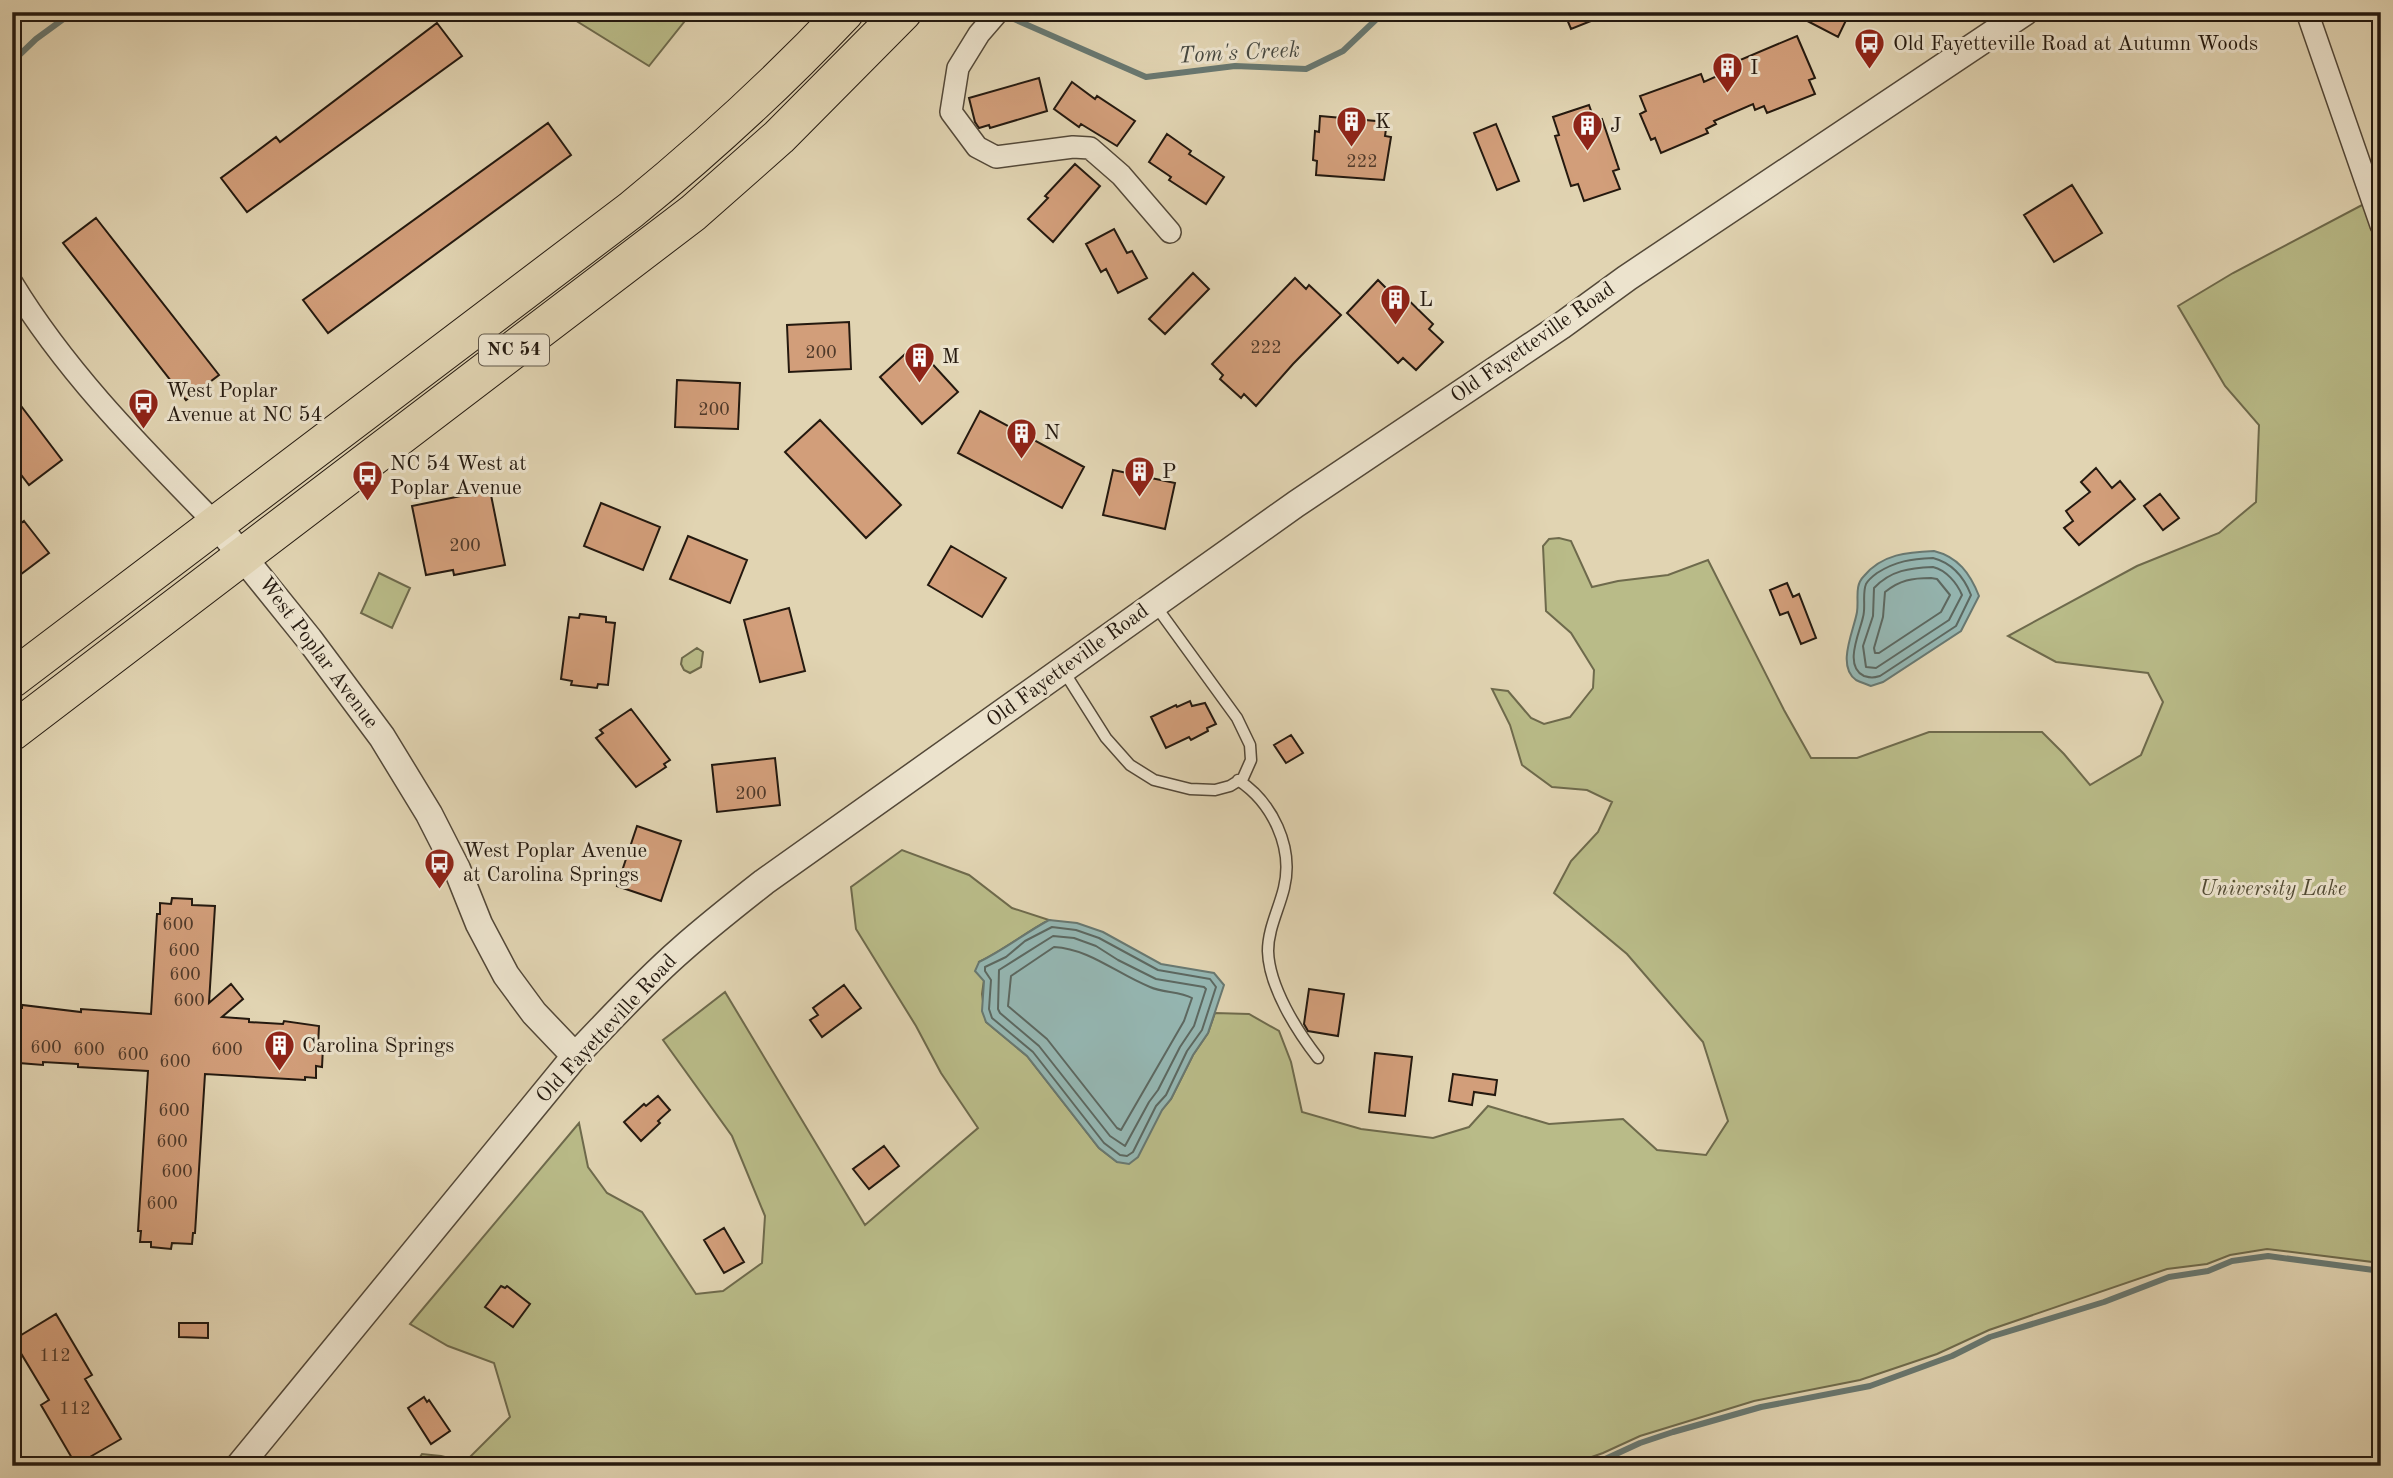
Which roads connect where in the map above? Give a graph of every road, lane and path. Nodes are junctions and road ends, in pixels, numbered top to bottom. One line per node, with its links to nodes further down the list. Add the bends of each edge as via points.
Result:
1 (845, 12): 9 (highway, NC 54, via 767,92 678,171)
2 (903, 12): 10 (highway, NC 54, via 779,137 692,213)
3 (998, 12): 7 (street, via 958,68 951,112 977,147 996,158 1090,148 1121,175)
4 (2025, 12): 11 (street, Old Fayetteville Road, via 1626,278)
5 (2308, 12): 6 (street)
6 (2381, 225)
7 (1170, 232)
8 (12, 283): 9 (street, West Poplar Avenue, via 83,384)
9 (217, 525): 10 (street, West Poplar Avenue); 13 (highway, NC 54)
10 (244, 556): 14 (highway, NC 54); 16 (street, West Poplar Avenue, via 382,737 429,814 506,975)
11 (1154, 605): 12 (street, Old Fayetteville Road); 15 (lane, via 1237,718 1250,745 1251,760)
12 (1063, 670): 15 (lane, via 1106,738 1130,765 1154,779 1190,789 1214,790); 16 (street, Old Fayetteville Road, via 720,916)
13 (12, 679)
14 (12, 732)
15 (1238, 780): 17 (lane, via 1266,804 1282,840 1284,887 1268,953 1283,1002)
16 (575, 1056): 18 (street, Old Fayetteville Road)
17 (1318, 1058)
18 (239, 1466)

